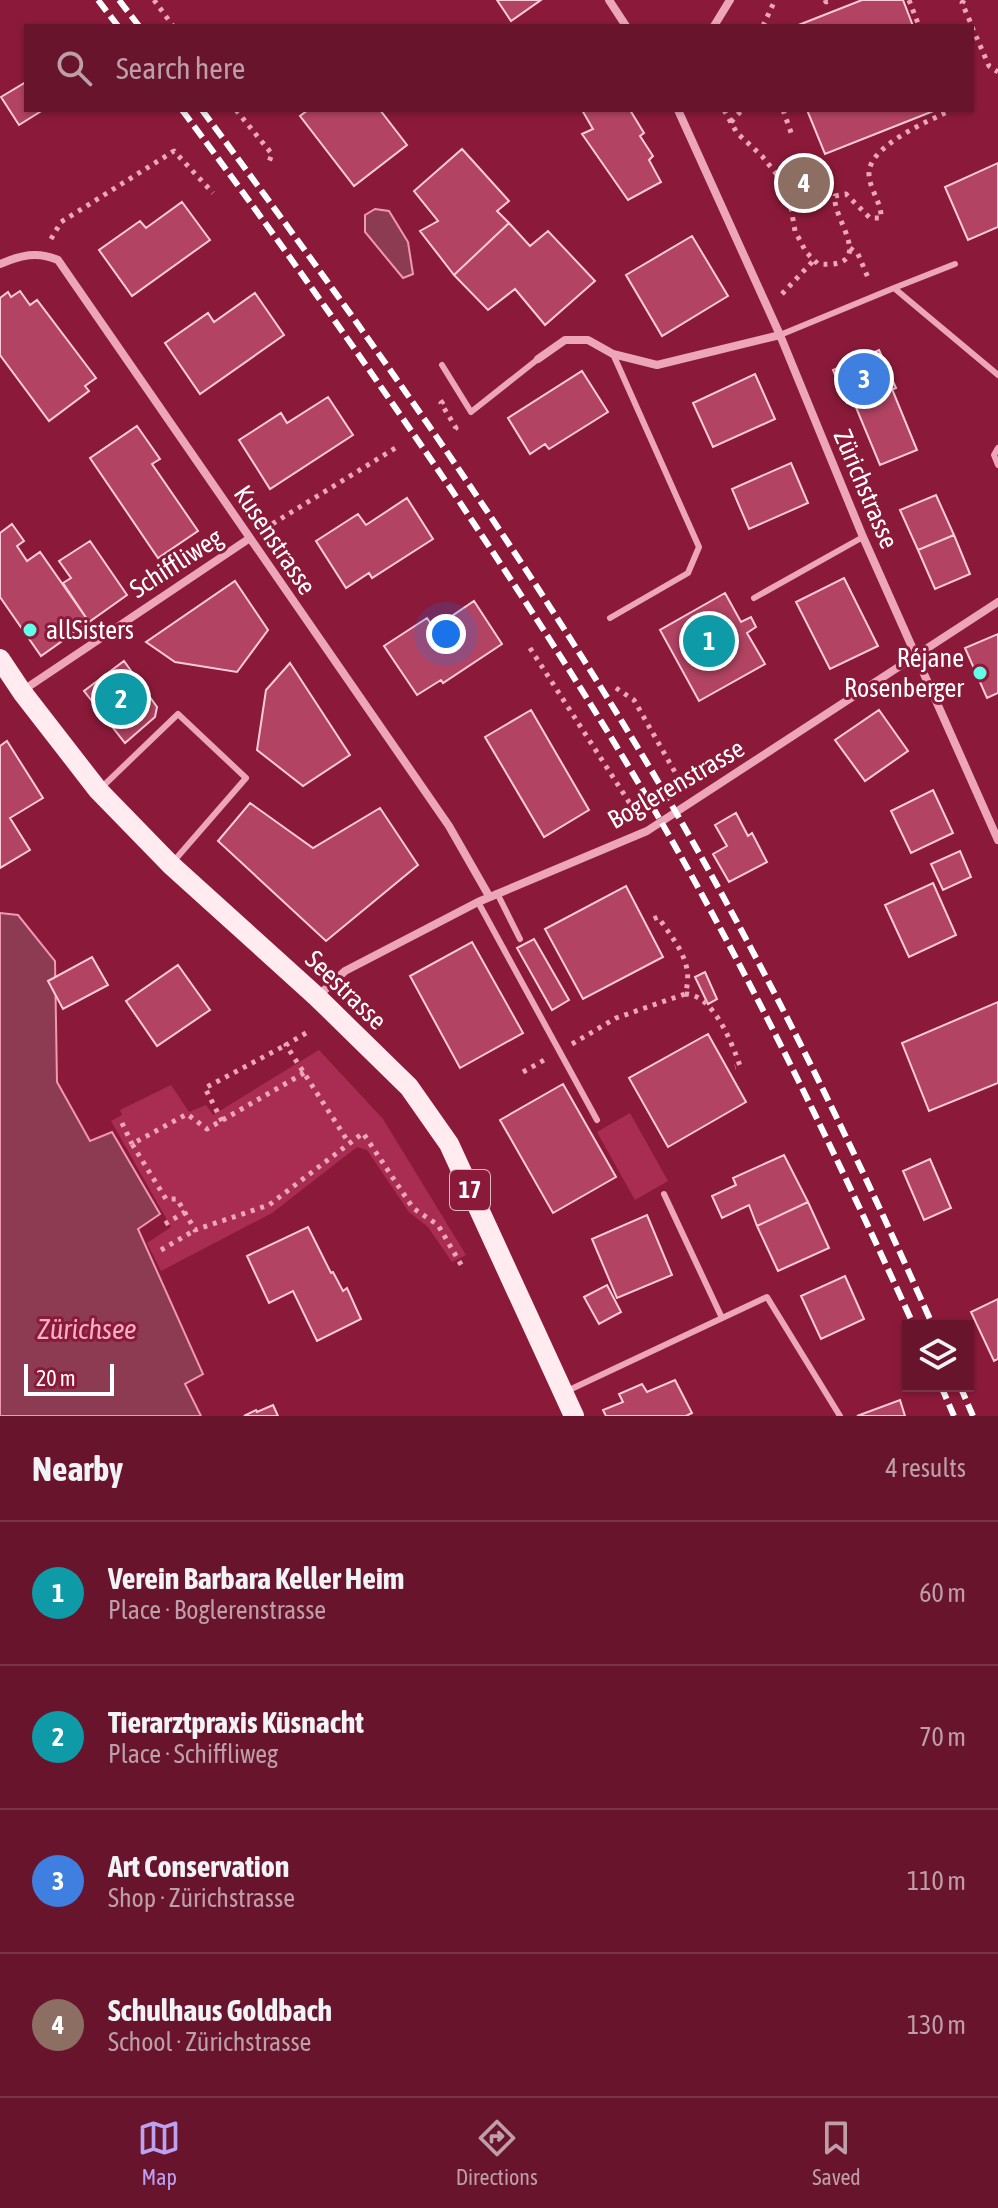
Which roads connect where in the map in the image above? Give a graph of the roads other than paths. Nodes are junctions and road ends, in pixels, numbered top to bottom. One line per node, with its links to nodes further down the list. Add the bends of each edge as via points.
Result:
1 (609, 0): 3 (street)
2 (730, 0): 4 (street)
3 (625, 24)
4 (716, 24)
5 (679, 112): 9 (street, Zürichstrasse)
6 (0, 264): 17 (street, Kusenstrasse, via 42,253 58,260)
7 (955, 264): 8 (lane)
8 (894, 288): 9 (lane); 13 (lane)
9 (780, 335): 10 (street, via 657,365); 16 (street, Zürichstrasse)
10 (613, 354): 11 (street, via 588,340 565,340); 20 (lane, via 699,547 688,573)
11 (538, 359): 12 (lane, via 471,412)
12 (442, 365)
13 (998, 375)
14 (998, 448): 15 (lane)
15 (998, 465)
16 (863, 537): 18 (lane); 21 (street, Zürichstrasse)
17 (250, 538): 23 (street, Schiffliweg); 27 (street, Kusenstrasse)
18 (754, 598)
19 (998, 602): 21 (street, Boglerenstrasse)
20 (610, 618)
21 (917, 657): 25 (street, Zürichstrasse); 27 (street, Boglerenstrasse, via 647,831)
22 (0, 659): 23 (main road, Seestrasse / 17)
23 (22, 692): 24 (main road, Seestrasse / 17)
24 (98, 790): 26 (main road, Seestrasse / 17); 26 (lane, via 178,714 246,778)
25 (998, 840)
26 (171, 865): 30 (main road, Seestrasse / 17)
27 (493, 895): 28 (street, Boglerenstrasse); 29 (lane)
28 (478, 902): 30 (street, Boglerenstrasse, via 345,971); 31 (lane)
29 (520, 939)
30 (317, 997): 34 (main road, Seestrasse / 17, via 409,1087 449,1144)
31 (597, 1120)
32 (664, 1194): 33 (lane)
33 (722, 1318): 34 (lane); 36 (lane, via 767,1297)
34 (563, 1392): 35 (main road, Seestrasse / 17)
35 (574, 1416)
36 (840, 1416)

